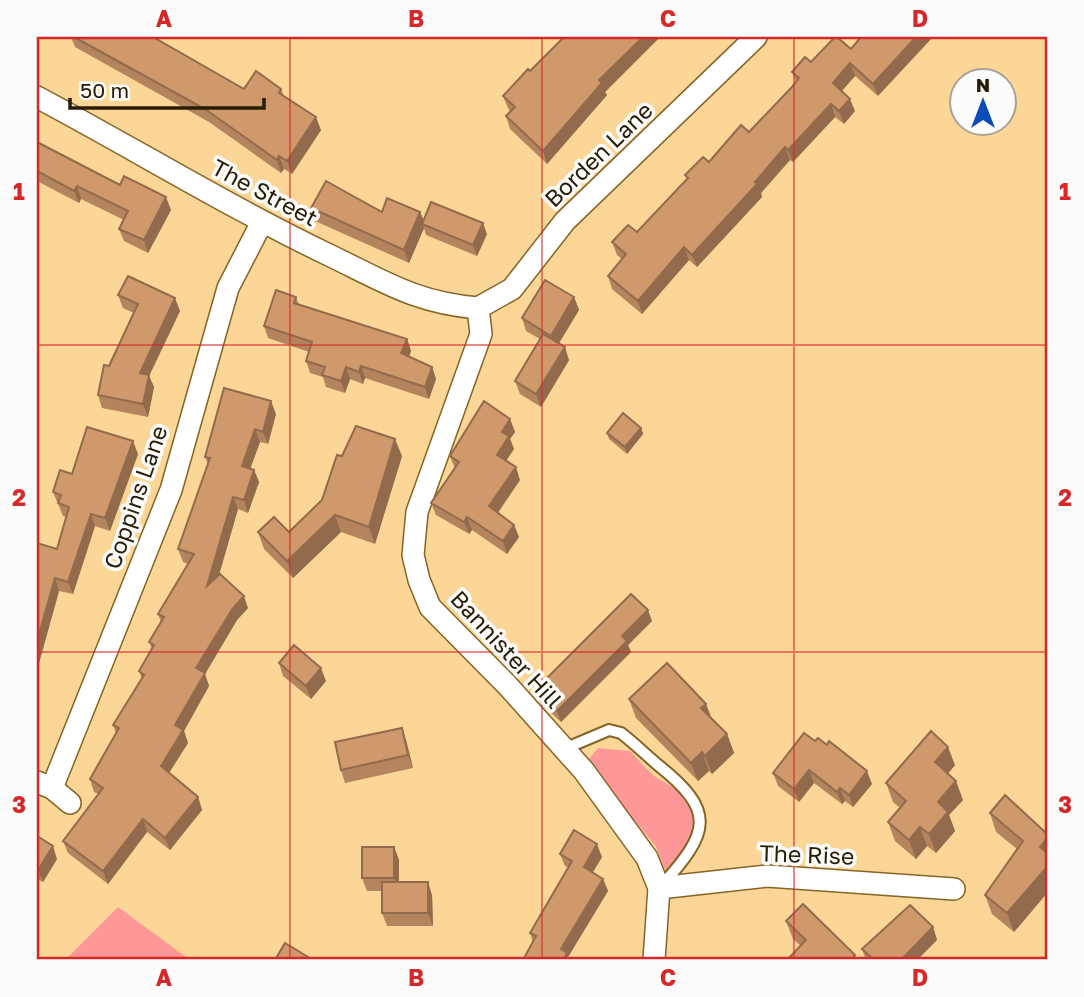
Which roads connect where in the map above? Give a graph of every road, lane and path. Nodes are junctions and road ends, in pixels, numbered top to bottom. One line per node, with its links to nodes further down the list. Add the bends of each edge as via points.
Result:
1 (755, 37): 4 (street, Borden Lane, via 565,221 512,289)
2 (37, 97): 3 (street, The Street)
3 (262, 222): 4 (street, The Street, via 409,294 442,305); 6 (street, Coppins Lane, via 228,288 171,489)
4 (478, 308): 5 (street, Bannister Hill, via 481,334 417,512 413,555 430,607)
5 (564, 749): 8 (street, Bannister Hill, via 620,817 647,858); 8 (lane, via 609,730 621,733 694,798 699,809 698,831 680,865)
6 (44, 785): 7 (street, Coppins Lane)
7 (70, 803)
8 (659, 888): 9 (street, The Rise, via 767,876); 10 (street, Bannister Hill)
9 (954, 889)
10 (654, 960)

